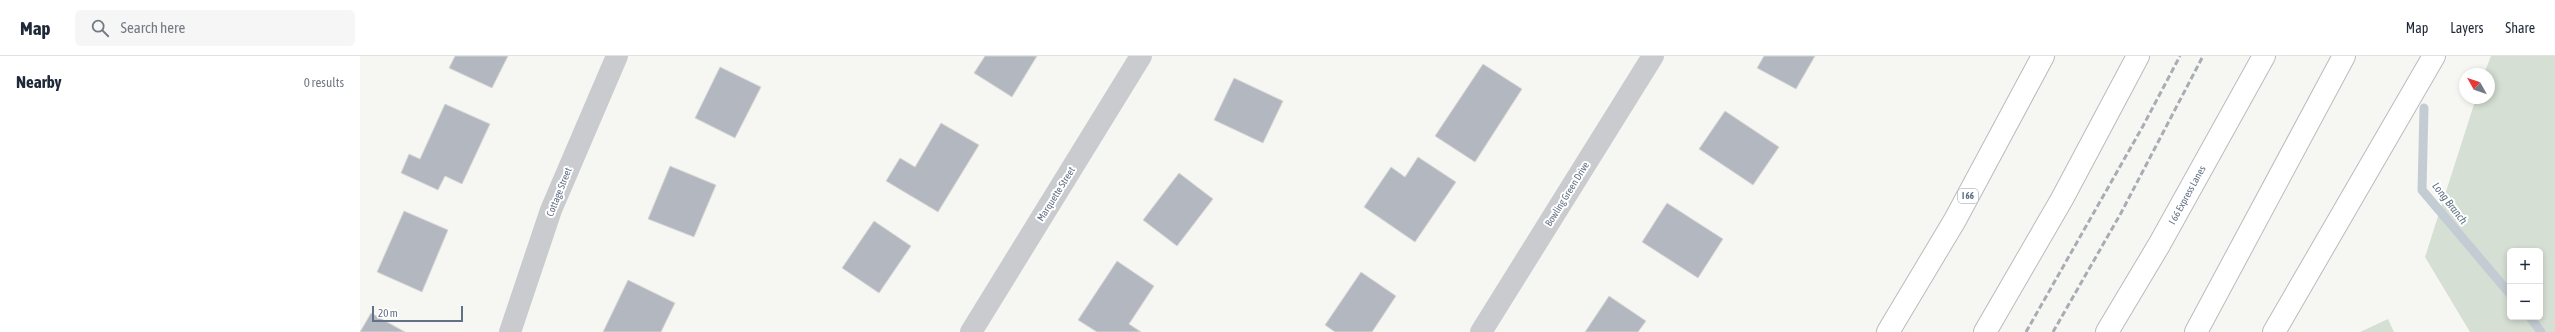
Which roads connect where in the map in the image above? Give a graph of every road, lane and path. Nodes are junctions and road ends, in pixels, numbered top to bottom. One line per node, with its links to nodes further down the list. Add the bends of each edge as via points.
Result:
1 (617, 56): 9 (street, Cottage Street, via 551,210)
2 (1141, 56): 10 (street, Marquette Street)
3 (1653, 56): 11 (street, Bowling Green Drive)
4 (2043, 56): 12 (highway, I 66, via 1955,220)
5 (2138, 56): 13 (highway, via 2062,199)
6 (2264, 56): 14 (highway, I 66 Express Lanes, via 2159,245)
7 (2344, 56): 15 (highway)
8 (2434, 56): 16 (highway)
9 (510, 332)
10 (971, 332)
11 (1481, 332)
12 (1888, 332)
13 (1985, 332)
14 (2107, 332)
15 (2196, 332)
16 (2274, 332)

